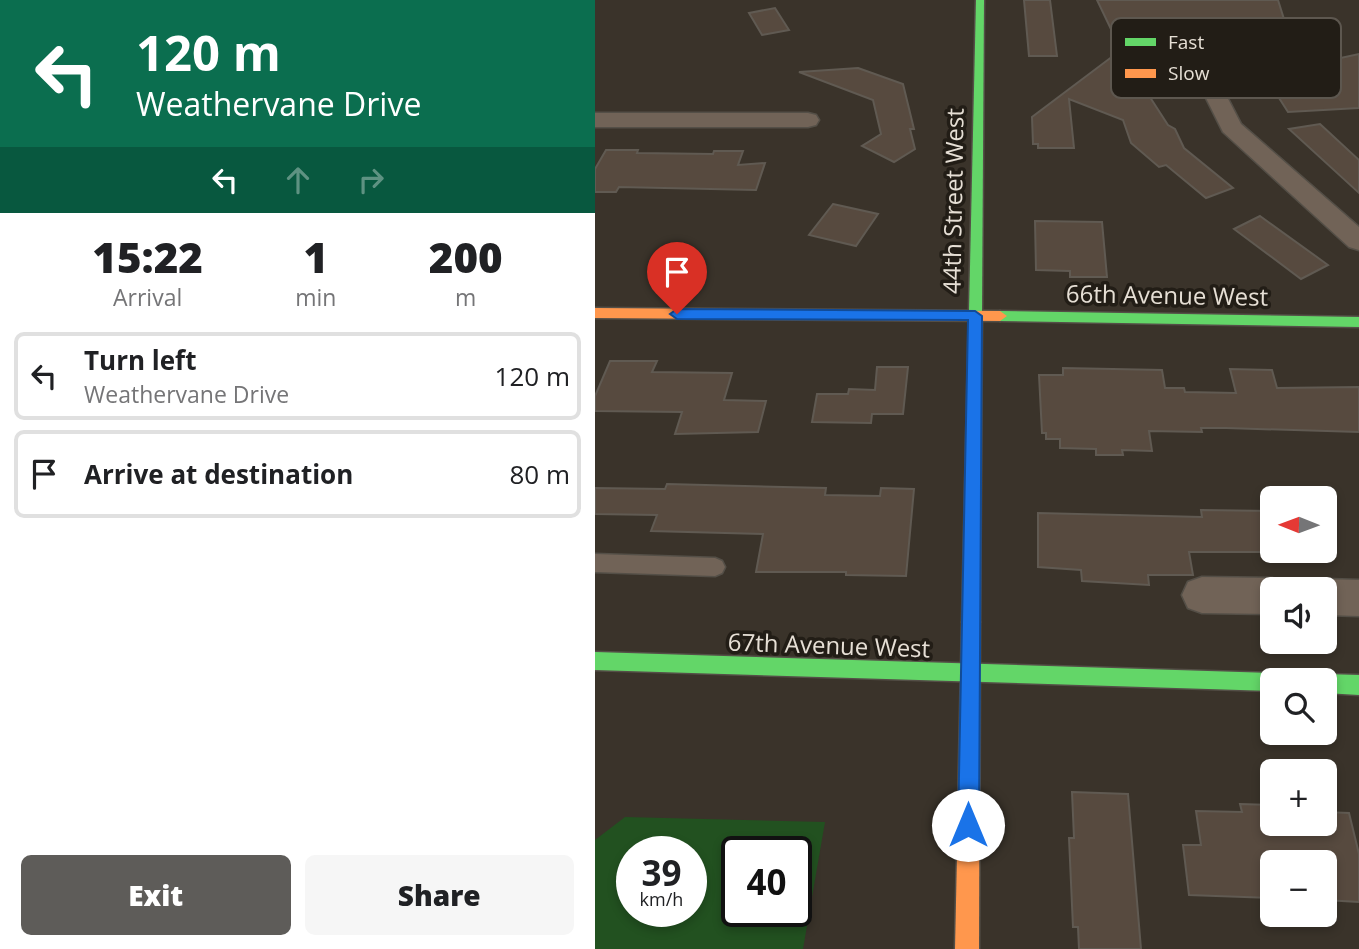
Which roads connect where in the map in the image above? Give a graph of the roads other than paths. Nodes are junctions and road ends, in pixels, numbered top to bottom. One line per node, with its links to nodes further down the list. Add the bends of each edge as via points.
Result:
1 (980, 0): 7 (street, 44th Street West)
2 (1217, 98): 5 (street, via 1231,127)
3 (595, 120): 4 (street)
4 (808, 120)
5 (1359, 241)
6 (595, 313): 7 (street, 66th Avenue West)
7 (975, 316): 8 (street, 66th Avenue West); 16 (street, 44th Street West)
8 (1359, 322)
9 (595, 563): 10 (lane)
10 (715, 567)
11 (1202, 595): 12 (street)
12 (1260, 596)
13 (1337, 597): 14 (street)
14 (1359, 598)
15 (595, 661): 16 (street, 67th Avenue West)
16 (969, 673): 17 (street, 67th Avenue West); 20 (street, 44th Street West)
17 (1260, 682)
18 (1337, 684): 19 (street)
19 (1359, 685)
20 (967, 949)

